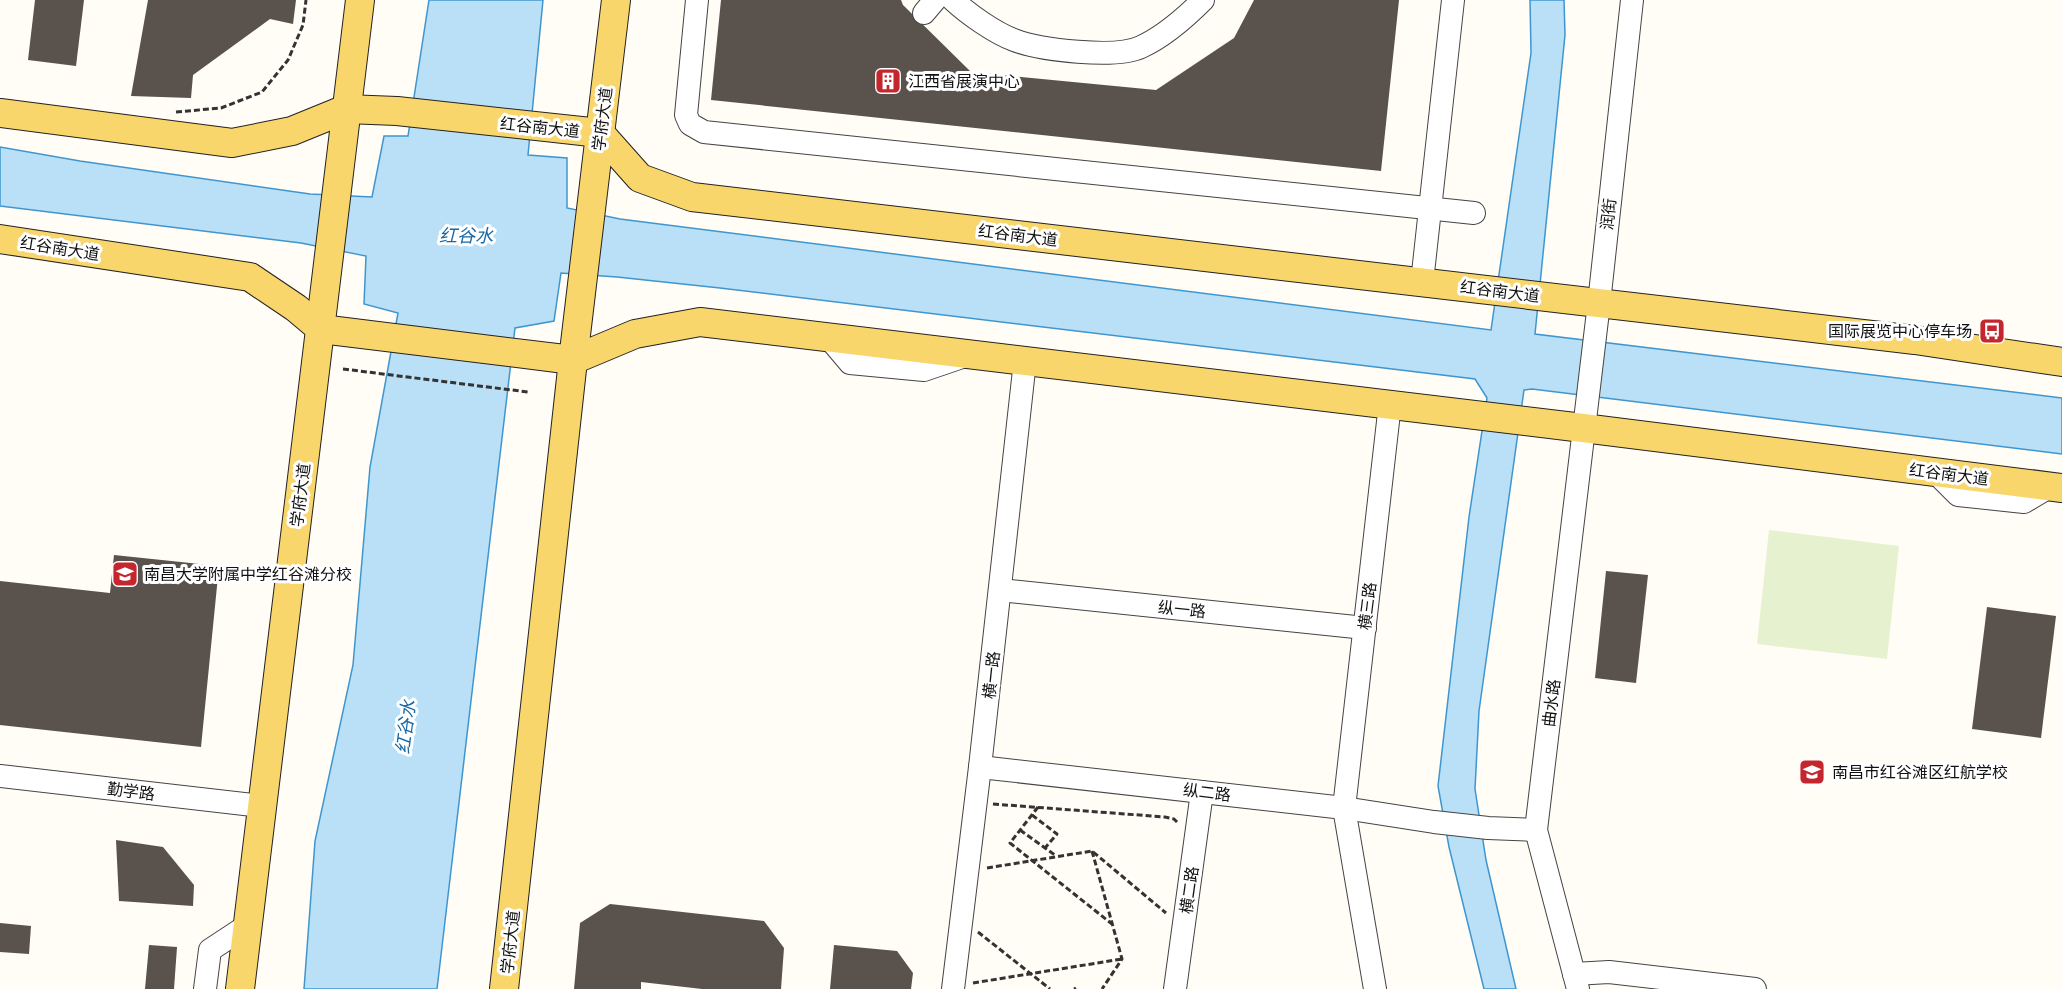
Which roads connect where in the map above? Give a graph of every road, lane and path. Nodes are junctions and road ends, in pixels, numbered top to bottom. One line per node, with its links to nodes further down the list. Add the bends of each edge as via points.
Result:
1 (306, 0): 10 (path, via 303,25 288,60 262,92 220,108)
2 (360, 0): 9 (main road, 学府大道)
3 (616, 0): 12 (main road, 学府大道)
4 (697, 0): 13 (street, via 686,115 690,124 704,132)
5 (953, 0): 6 (street, via 967,13 1014,40 1061,51 1115,52 1140,48)
6 (1203, 0)
7 (1453, 0): 13 (street)
8 (1632, 0): 17 (street, 润街)
9 (346, 109): 11 (main road, 红谷南大道, via 292,131 232,143); 12 (main road, 红谷南大道); 18 (main road, 学府大道)
10 (168, 112)
11 (0, 113)
12 (600, 133): 16 (main road, 红谷南大道, via 640,178 692,197); 19 (main road, 学府大道)
13 (1431, 208): 14 (street); 16 (street)
14 (1474, 213)
15 (0, 239): 18 (main road, 红谷南大道, via 250,277)
16 (1422, 282): 17 (main road, 红谷南大道)
17 (1599, 304): 21 (main road, 红谷南大道, via 1915,340); 25 (street, 润街)
18 (321, 329): 19 (main road); 32 (main road, 学府大道)
19 (573, 360): 20 (main road, 红谷南大道, via 635,334 700,322); 56 (main road, 学府大道)
20 (1025, 361): 24 (main road, 红谷南大道); 27 (street, 横一路)
21 (2062, 362)
22 (343, 369): 23 (path)
23 (528, 392)
24 (1390, 404): 25 (main road, 红谷南大道); 28 (street, 横三路)
25 (1583, 426): 26 (main road, 红谷南大道); 38 (street, 曲水路)
26 (2056, 487)
27 (1000, 590): 28 (street, 纵一路); 29 (street, 横一路)
28 (1365, 628): 34 (street, 横三路)
29 (980, 766): 31 (street, 纵二路); 44 (street, 横一路)
30 (0, 776): 32 (street, 勤学路)
31 (1202, 792): 34 (street, 纵二路); 59 (street, 横二路)
32 (262, 806): 47 (main road, 学府大道)
33 (1038, 807): 35 (path, via 993,804); 36 (path); 39 (path, via 1166,817 1179,822)
34 (1344, 808): 38 (street, 纵二路, via 1434,822); 60 (street, 横三路)
35 (985, 810)
36 (1032, 815): 37 (path); 40 (path, via 1057,834)
37 (1020, 830): 40 (path); 43 (path, via 1010,843)
38 (1536, 830): 52 (street, 曲水路)
39 (1177, 834)
40 (1045, 848): 42 (path)
41 (1092, 851): 42 (path); 45 (path, via 1168,914); 46 (path)
42 (1056, 856): 43 (path)
43 (1031, 860): 44 (path); 46 (path)
44 (968, 872): 53 (street, 横一路)
45 (1169, 903)
46 (1112, 924): 49 (path)
47 (248, 925): 51 (main road, 学府大道); 54 (street, via 210,950)
48 (973, 928): 50 (path)
49 (1122, 959): 50 (path); 58 (path)
50 (1032, 973): 53 (path); 57 (path)
51 (241, 978): 55 (street)
52 (1576, 981): 61 (street, via 1609,972)
53 (953, 988)
54 (205, 989)
55 (224, 989)
56 (504, 989)
57 (1050, 989)
58 (1102, 989)
59 (1175, 989)
60 (1375, 989)
61 (1755, 989)

